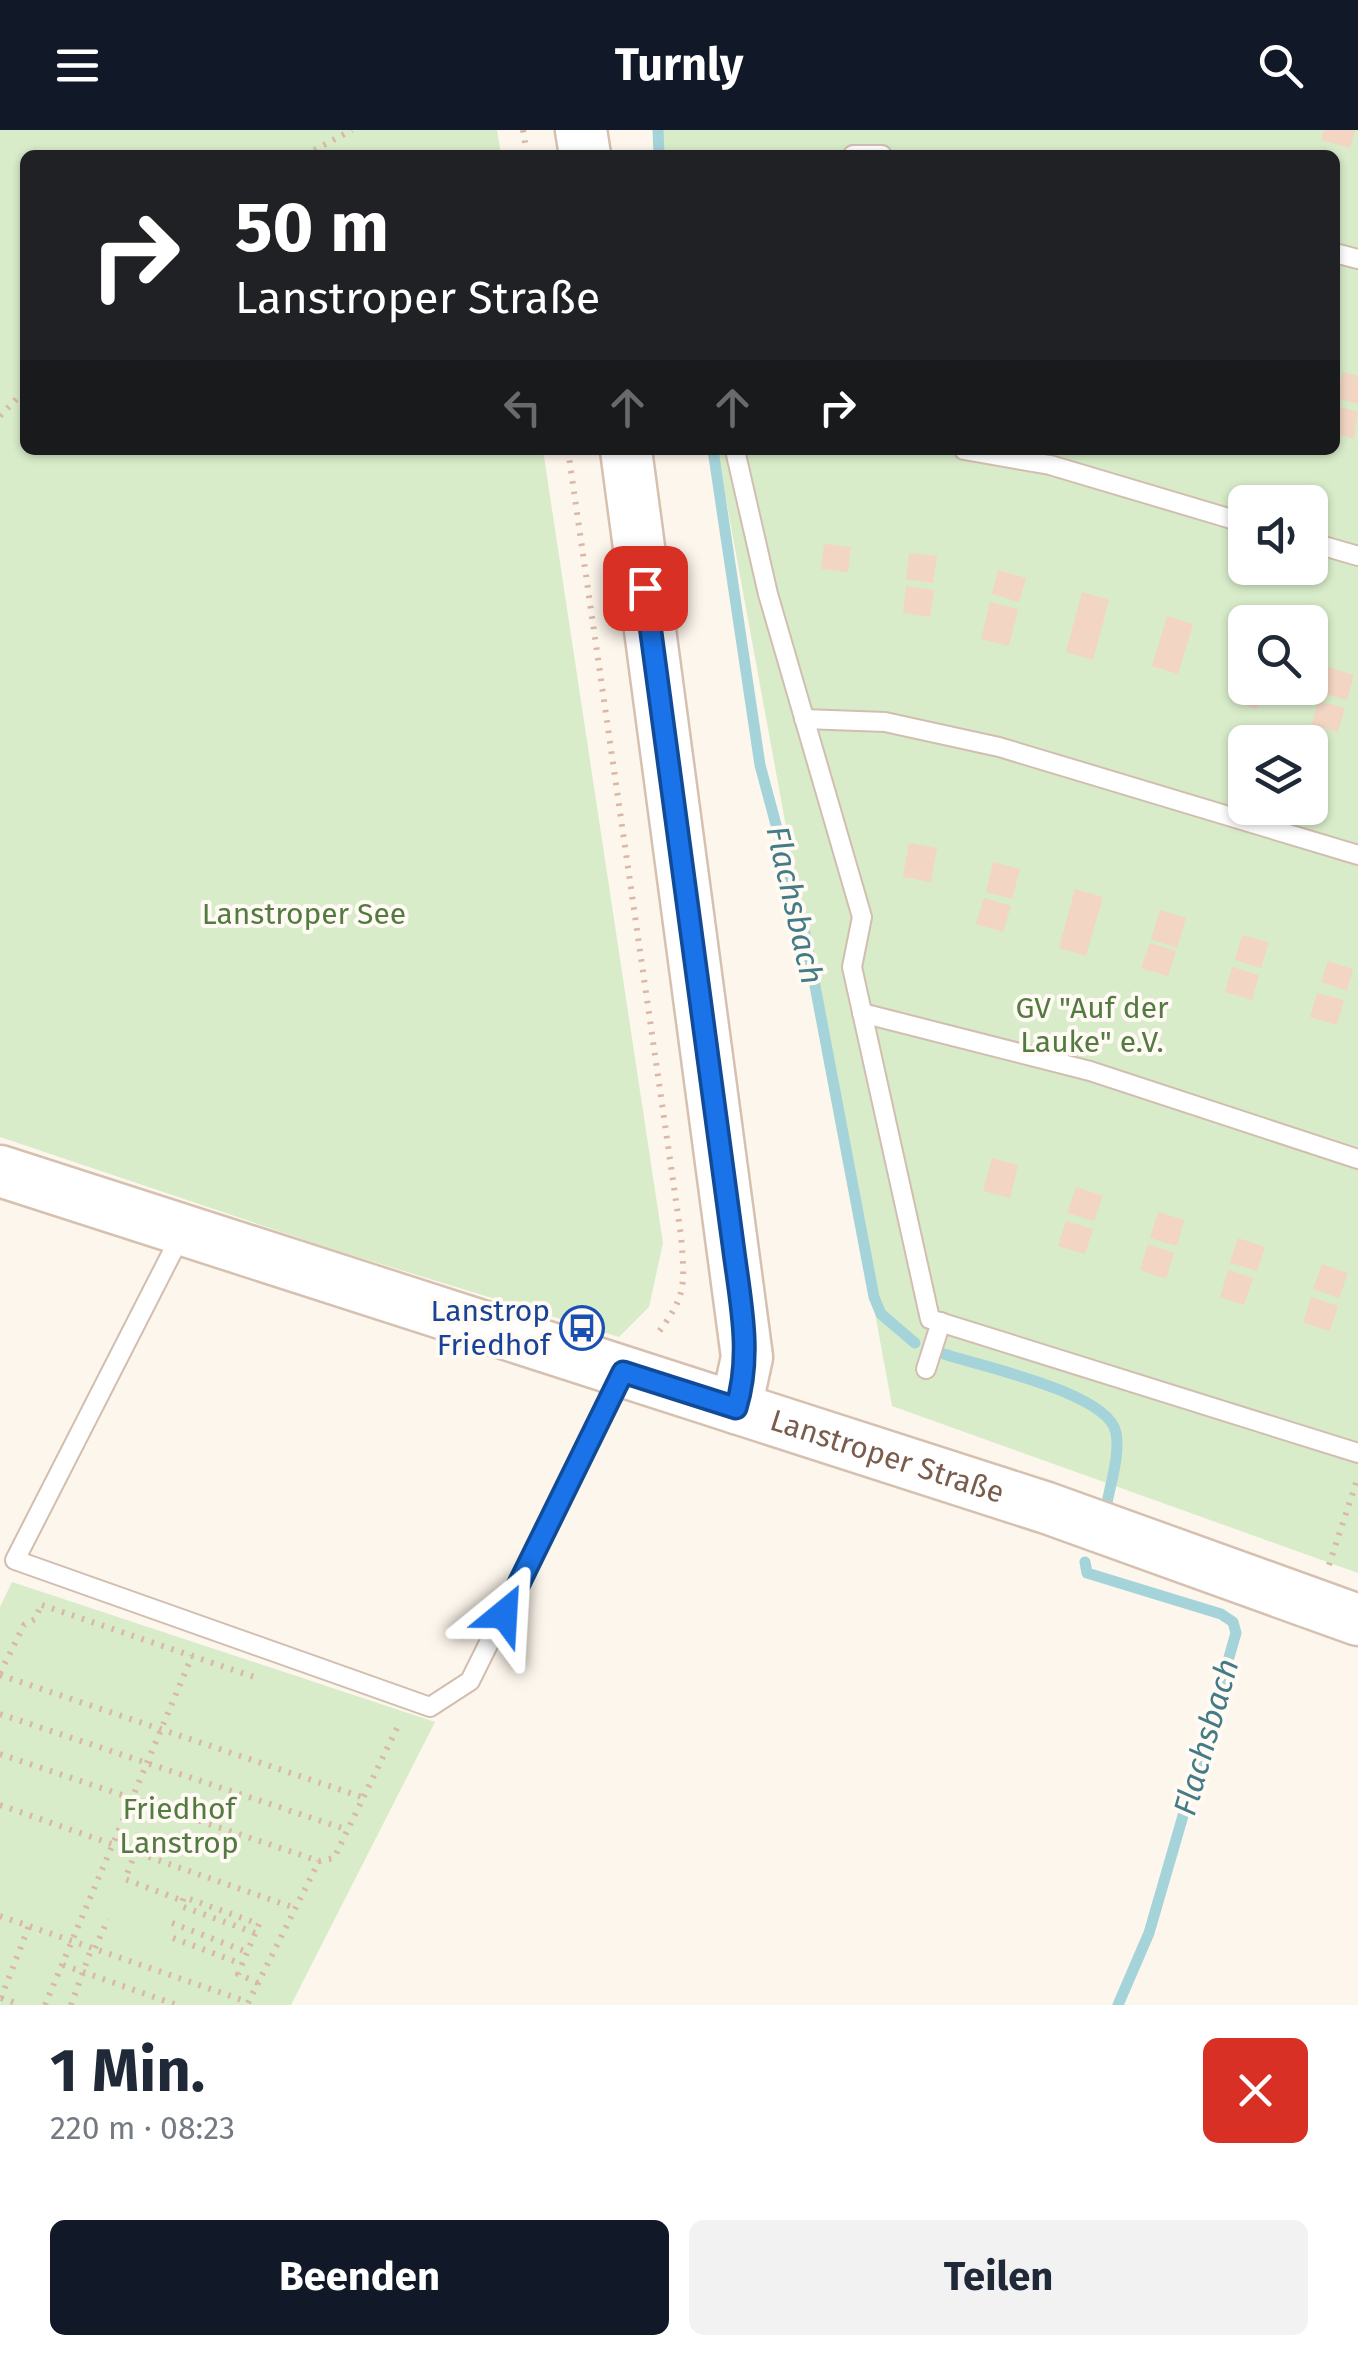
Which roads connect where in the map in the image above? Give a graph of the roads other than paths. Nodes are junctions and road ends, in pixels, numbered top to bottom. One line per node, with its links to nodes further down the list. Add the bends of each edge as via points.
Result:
1 (627, 455): 16 (main road, via 747,1357)
2 (735, 455): 7 (lane)
3 (993, 455): 4 (lane, via 1050,465)
4 (1228, 518)
5 (1328, 547): 6 (lane)
6 (1358, 556)
7 (804, 719): 8 (lane, via 885,722 999,748); 9 (lane, via 862,917 852,967)
8 (1358, 856)
9 (862, 1013): 10 (lane, via 1090,1071); 13 (lane, via 930,1319)
10 (1358, 1158)
11 (0, 1171): 12 (main road, Lanstroper Straße)
12 (184, 1229): 15 (main road, Lanstroper Straße); 15 (lane, via 15,1560 430,1707 470,1681)
13 (940, 1322): 14 (lane); 17 (lane)
14 (926, 1369)
15 (623, 1372): 16 (main road, Lanstroper Straße)
16 (736, 1408): 18 (main road, Lanstroper Straße, via 1149,1542)
17 (1358, 1453)
18 (1337, 1612)

